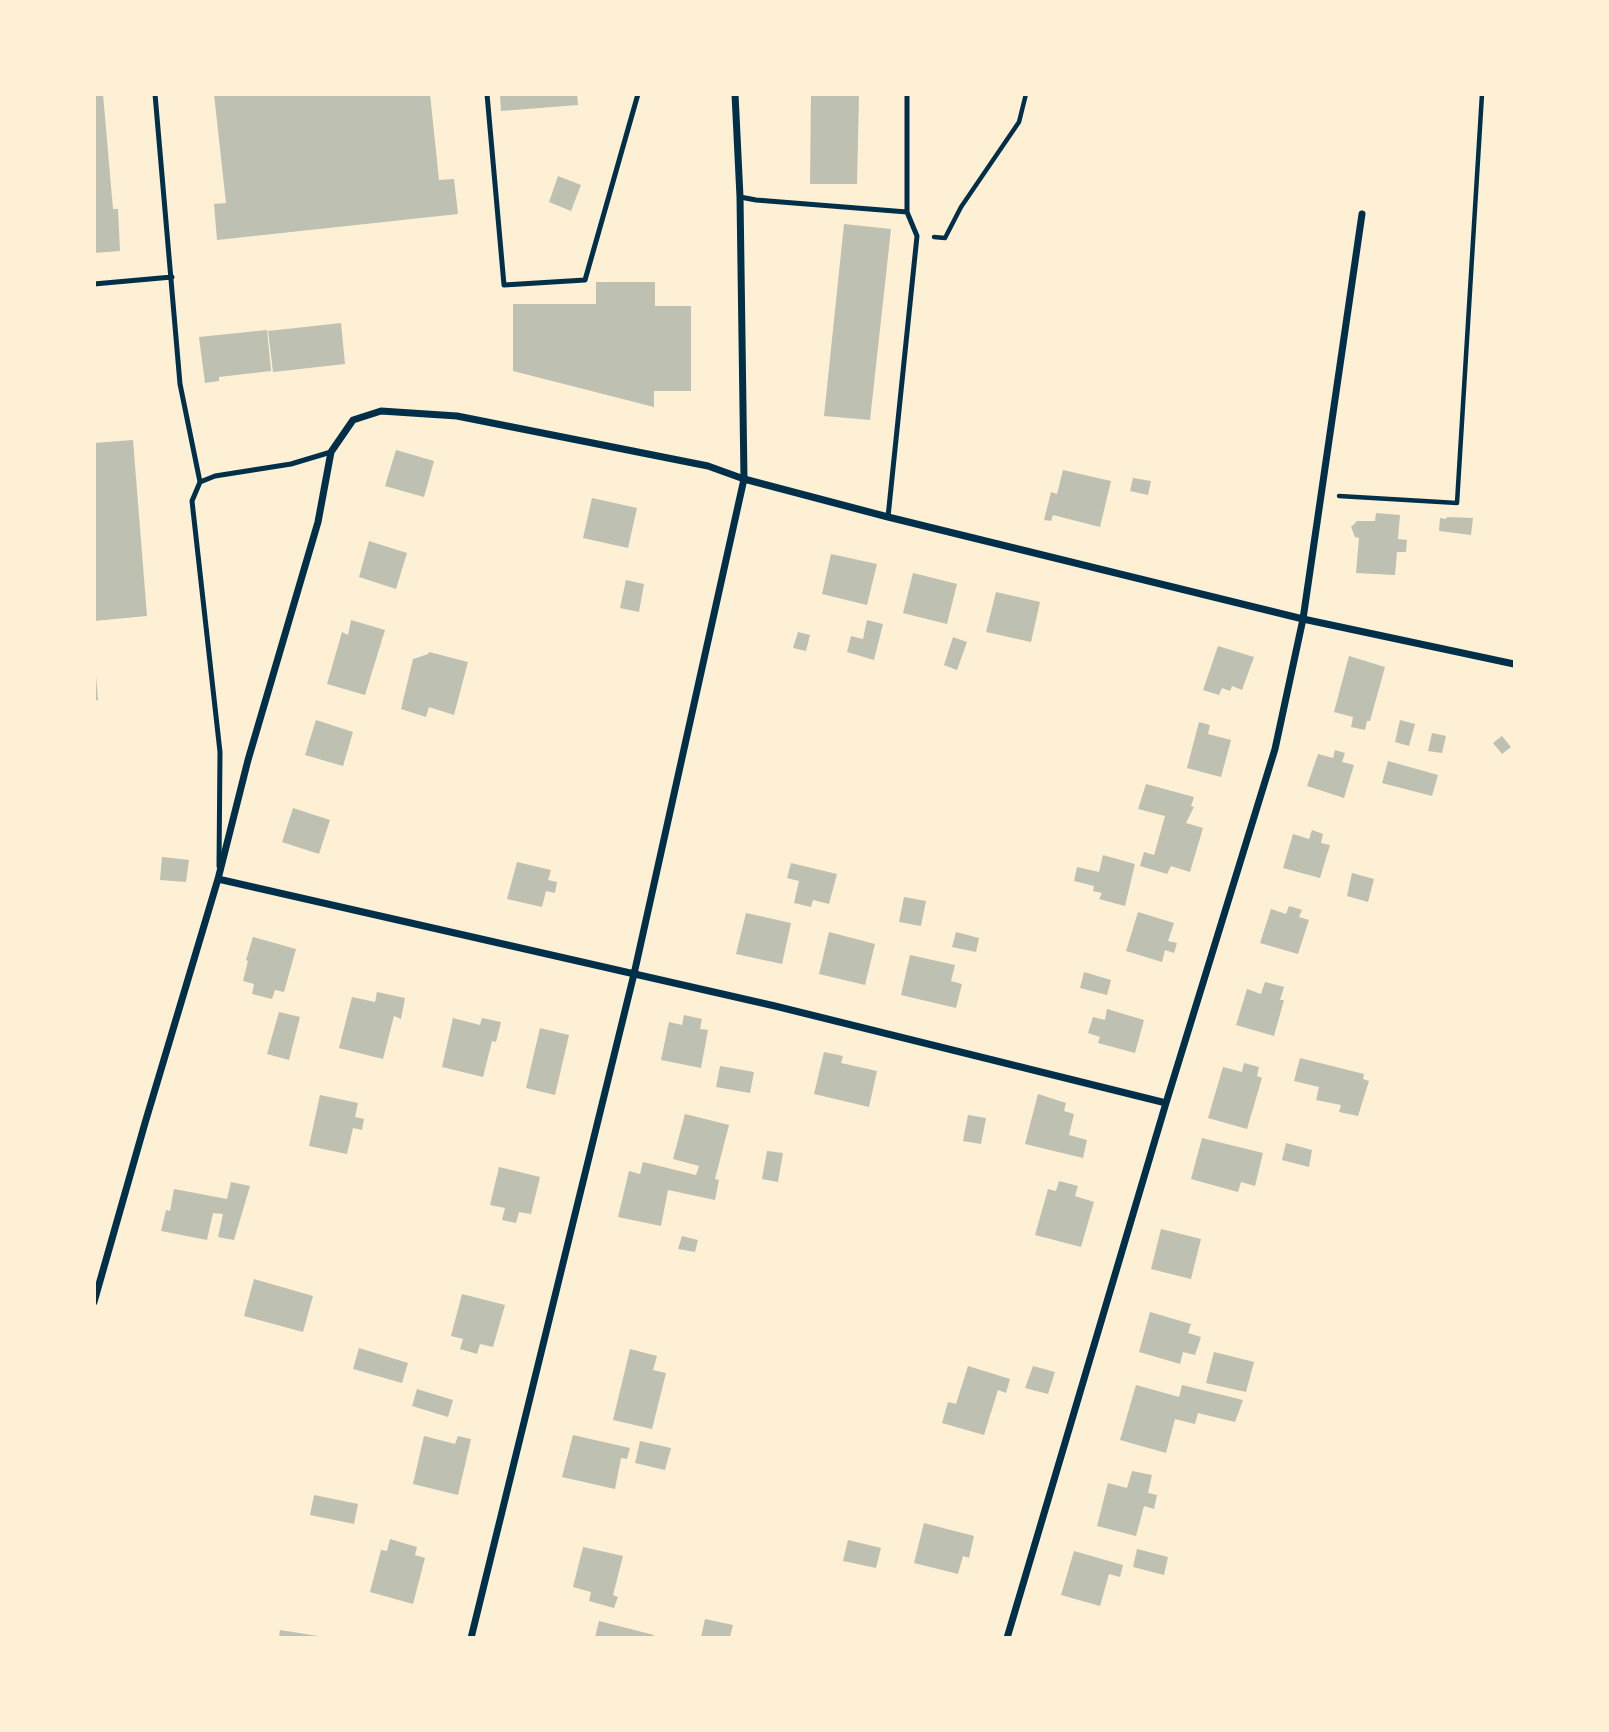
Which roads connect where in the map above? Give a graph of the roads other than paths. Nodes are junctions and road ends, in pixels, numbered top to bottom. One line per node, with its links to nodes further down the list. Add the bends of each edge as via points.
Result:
1 (155, 94): 9 (lane)
2 (487, 94): 3 (lane, via 504,285 584,280)
3 (638, 94)
4 (735, 94): 6 (street)
5 (907, 94): 7 (lane)
6 (740, 197): 7 (lane); 12 (street)
7 (906, 212): 14 (lane, via 917,236)
8 (1362, 214): 15 (street)
9 (172, 277): 10 (lane); 13 (lane, via 180,384)
10 (94, 284)
11 (331, 452): 12 (street, via 353,420 381,411 457,416 708,467); 13 (lane); 17 (street, via 318,522)
12 (744, 479): 14 (street); 18 (street)
13 (200, 482): 17 (lane, via 192,501 220,752)
14 (888, 517): 15 (street)
15 (1303, 619): 16 (street); 19 (street, via 1275,749)
16 (1514, 664)
17 (218, 879): 18 (street); 20 (street)
18 (634, 974): 19 (street); 21 (street)
19 (1166, 1103): 22 (street)
20 (94, 1302)
21 (471, 1637)
22 (1007, 1637)

